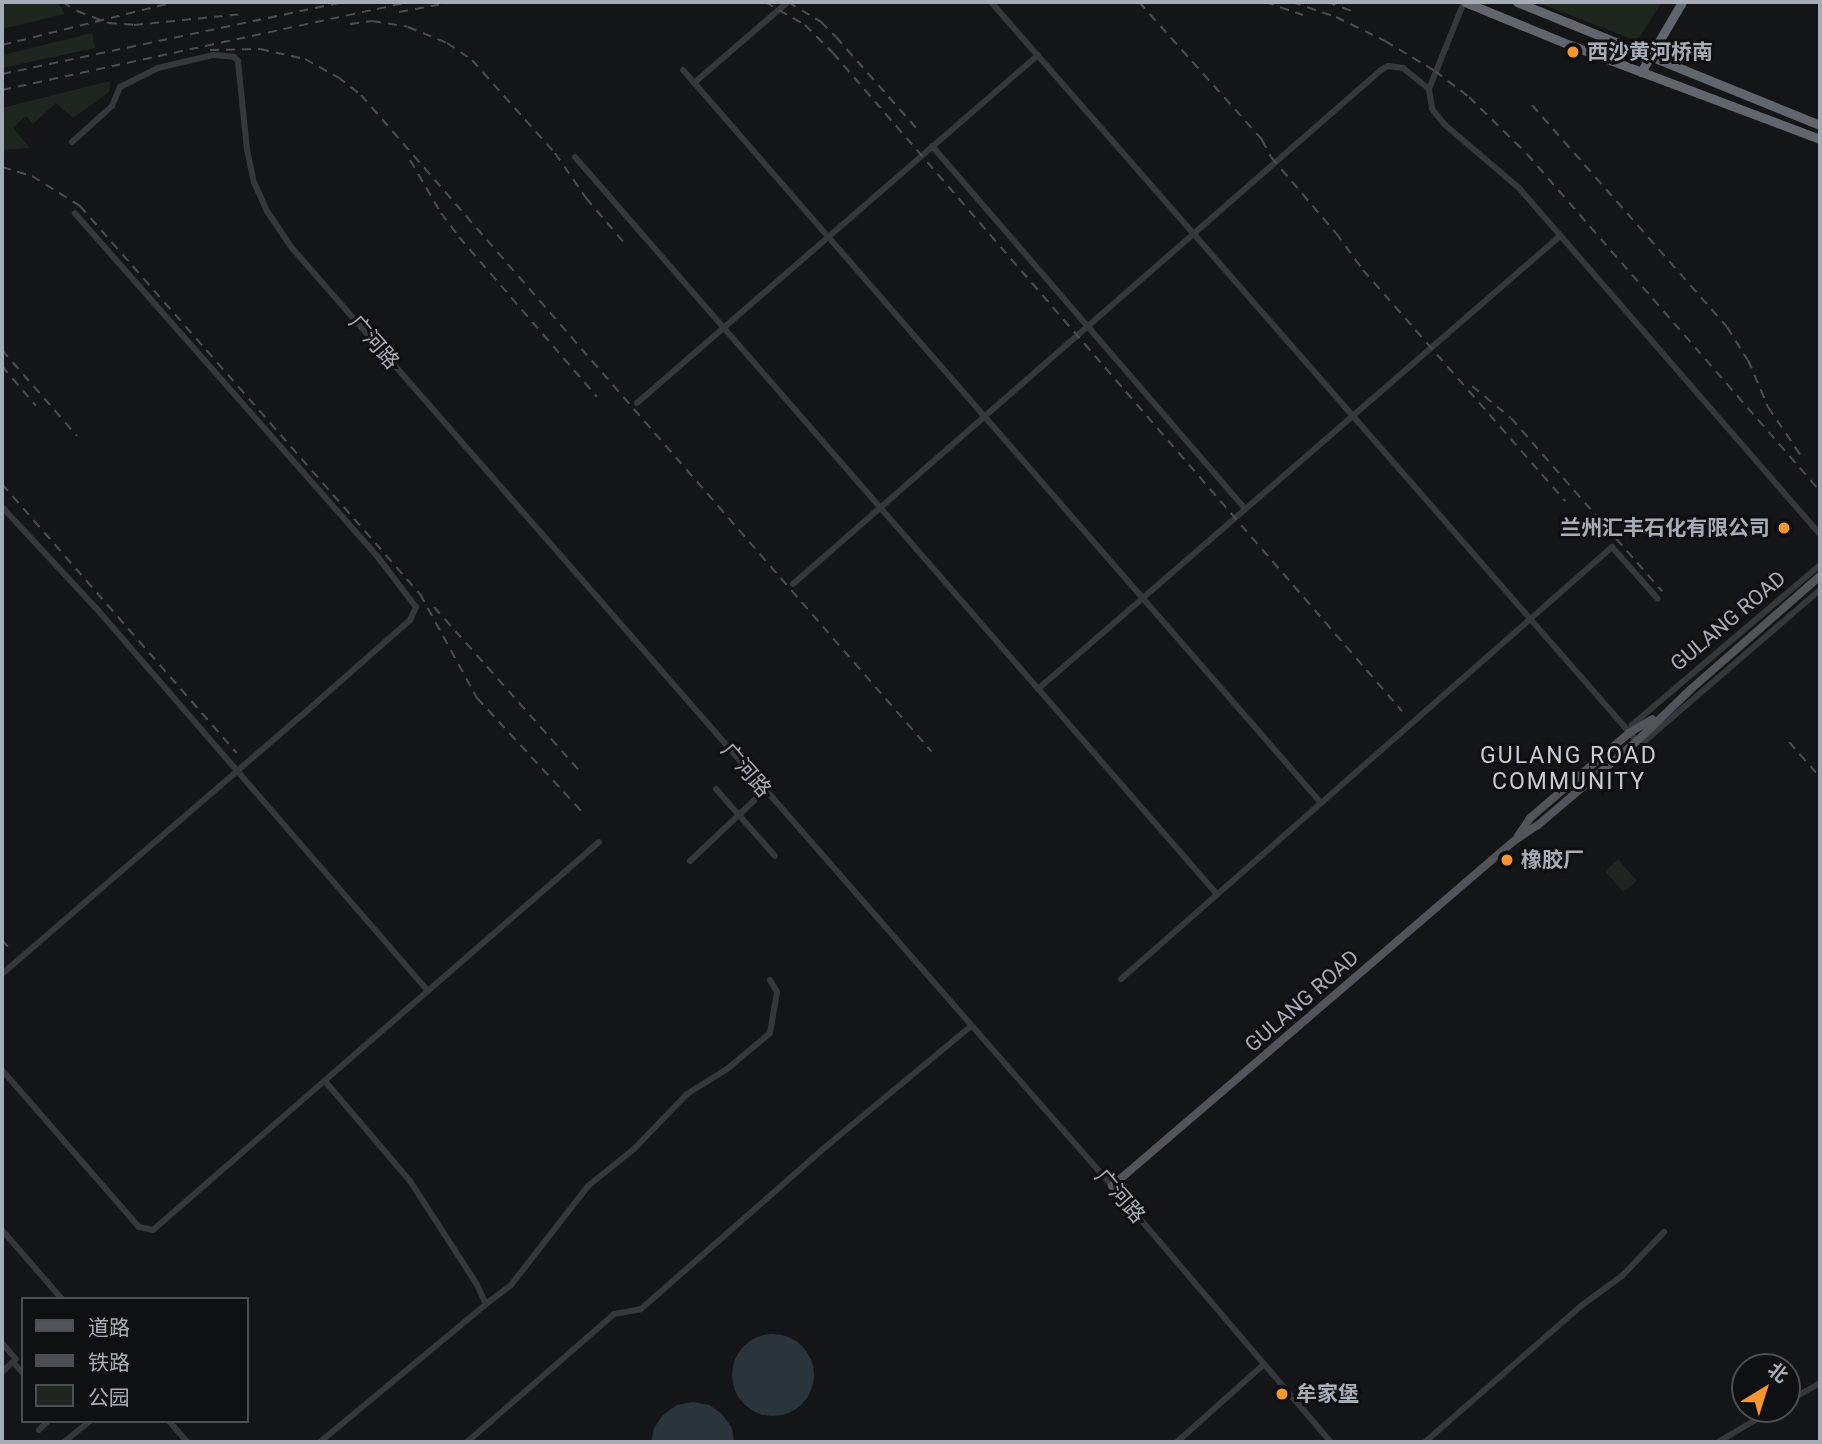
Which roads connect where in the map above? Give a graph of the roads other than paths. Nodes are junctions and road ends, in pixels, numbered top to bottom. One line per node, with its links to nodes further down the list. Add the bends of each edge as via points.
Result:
1 (788, 2): 10 (street)
2 (991, 2): 6 (street)
3 (1464, 2): 9 (highway); 11 (street)
4 (1517, 2): 7 (highway)
5 (1682, 2): 7 (highway)
6 (1038, 55): 15 (street); 18 (street)
7 (1648, 58): 9 (highway); 12 (highway)
8 (682, 70): 10 (street)
9 (1641, 72): 13 (highway)
10 (694, 83): 19 (street)
11 (1429, 89): 18 (street, via 1403,68 1388,66); 20 (street, via 1437,116 1506,175)
12 (1820, 125)
13 (1820, 139)
14 (72, 142): 43 (street, 广河路, via 112,106 120,87 158,68 213,55 234,57 250,166 274,224)
15 (932, 146): 19 (street); 21 (street)
16 (575, 157): 22 (street)
17 (75, 213): 41 (street, via 368,546 416,607 410,620)
18 (1193, 233): 21 (street); 24 (street)
19 (829, 236): 22 (street); 25 (street)
20 (1560, 236): 24 (street); 29 (street)
21 (1089, 326): 25 (street); 28 (street)
22 (723, 328): 23 (street); 27 (street)
23 (638, 403)
24 (1355, 415): 28 (street); 36 (street)
25 (985, 416): 27 (street); 34 (street)
26 (2, 507): 41 (street)
27 (878, 508): 32 (street); 37 (street)
28 (1245, 509): 34 (street)
29 (1820, 534)
30 (1820, 565): 39 (street, GULANG ROAD, via 1632,725)
31 (1820, 576): 38 (main road, GULANG ROAD)
32 (793, 584)
33 (1820, 590): 40 (street, GULANG ROAD, via 1646,740)
34 (1143, 598): 37 (street); 44 (street)
35 (1658, 600): 36 (street, via 1612,547)
36 (1531, 618): 39 (street); 44 (street)
37 (1038, 689): 50 (street)
38 (1691, 689): 39 (main road, GULANG ROAD); 40 (main road, GULANG ROAD)
39 (1629, 733): 40 (street); 46 (main road, GULANG ROAD, via 1530,818)
40 (1637, 741): 46 (main road, GULANG ROAD)
41 (237, 772): 51 (street); 54 (street)
42 (716, 789): 45 (street)
43 (764, 791): 45 (street); 55 (street, 广河路)
44 (1321, 803): 50 (street)
45 (739, 816): 48 (street); 49 (street)
46 (1514, 841): 58 (main road, GULANG ROAD)
47 (599, 842): 54 (street)
48 (775, 856)
49 (690, 861)
50 (1216, 893): 52 (street)
51 (2, 974)
52 (1121, 979)
53 (770, 980): 62 (street, via 777,992 771,1033 687,1094 634,1149 588,1186 512,1286)
54 (429, 991): 57 (street)
55 (971, 1027): 58 (street, 广河路); 79 (street, via 823,1149 641,1310 614,1314)
56 (2, 1070): 57 (street, via 139,1227 149,1231)
57 (325, 1081): 62 (street, via 410,1181)
58 (1112, 1186): 66 (street, 广河路)
59 (2, 1230): 61 (street)
60 (1664, 1232): 82 (street, via 1622,1276 1582,1305)
61 (60, 1297)
62 (486, 1304): 78 (street)
63 (2, 1343): 65 (street)
64 (21, 1354): 65 (street)
65 (15, 1361): 67 (street); 68 (street)
66 (1263, 1365): 80 (street); 81 (street, 广河路)
67 (21, 1370)
68 (2, 1372)
69 (1820, 1382): 70 (street)
70 (1801, 1394)
71 (46, 1423): 75 (street)
72 (85, 1423): 76 (street)
73 (171, 1423): 77 (street)
74 (1750, 1423): 83 (street)
75 (39, 1430)
76 (64, 1442)
77 (187, 1442)
78 (320, 1442)
79 (467, 1442)
80 (1177, 1442)
81 (1331, 1442)
82 (1425, 1442)
83 (1718, 1442)

